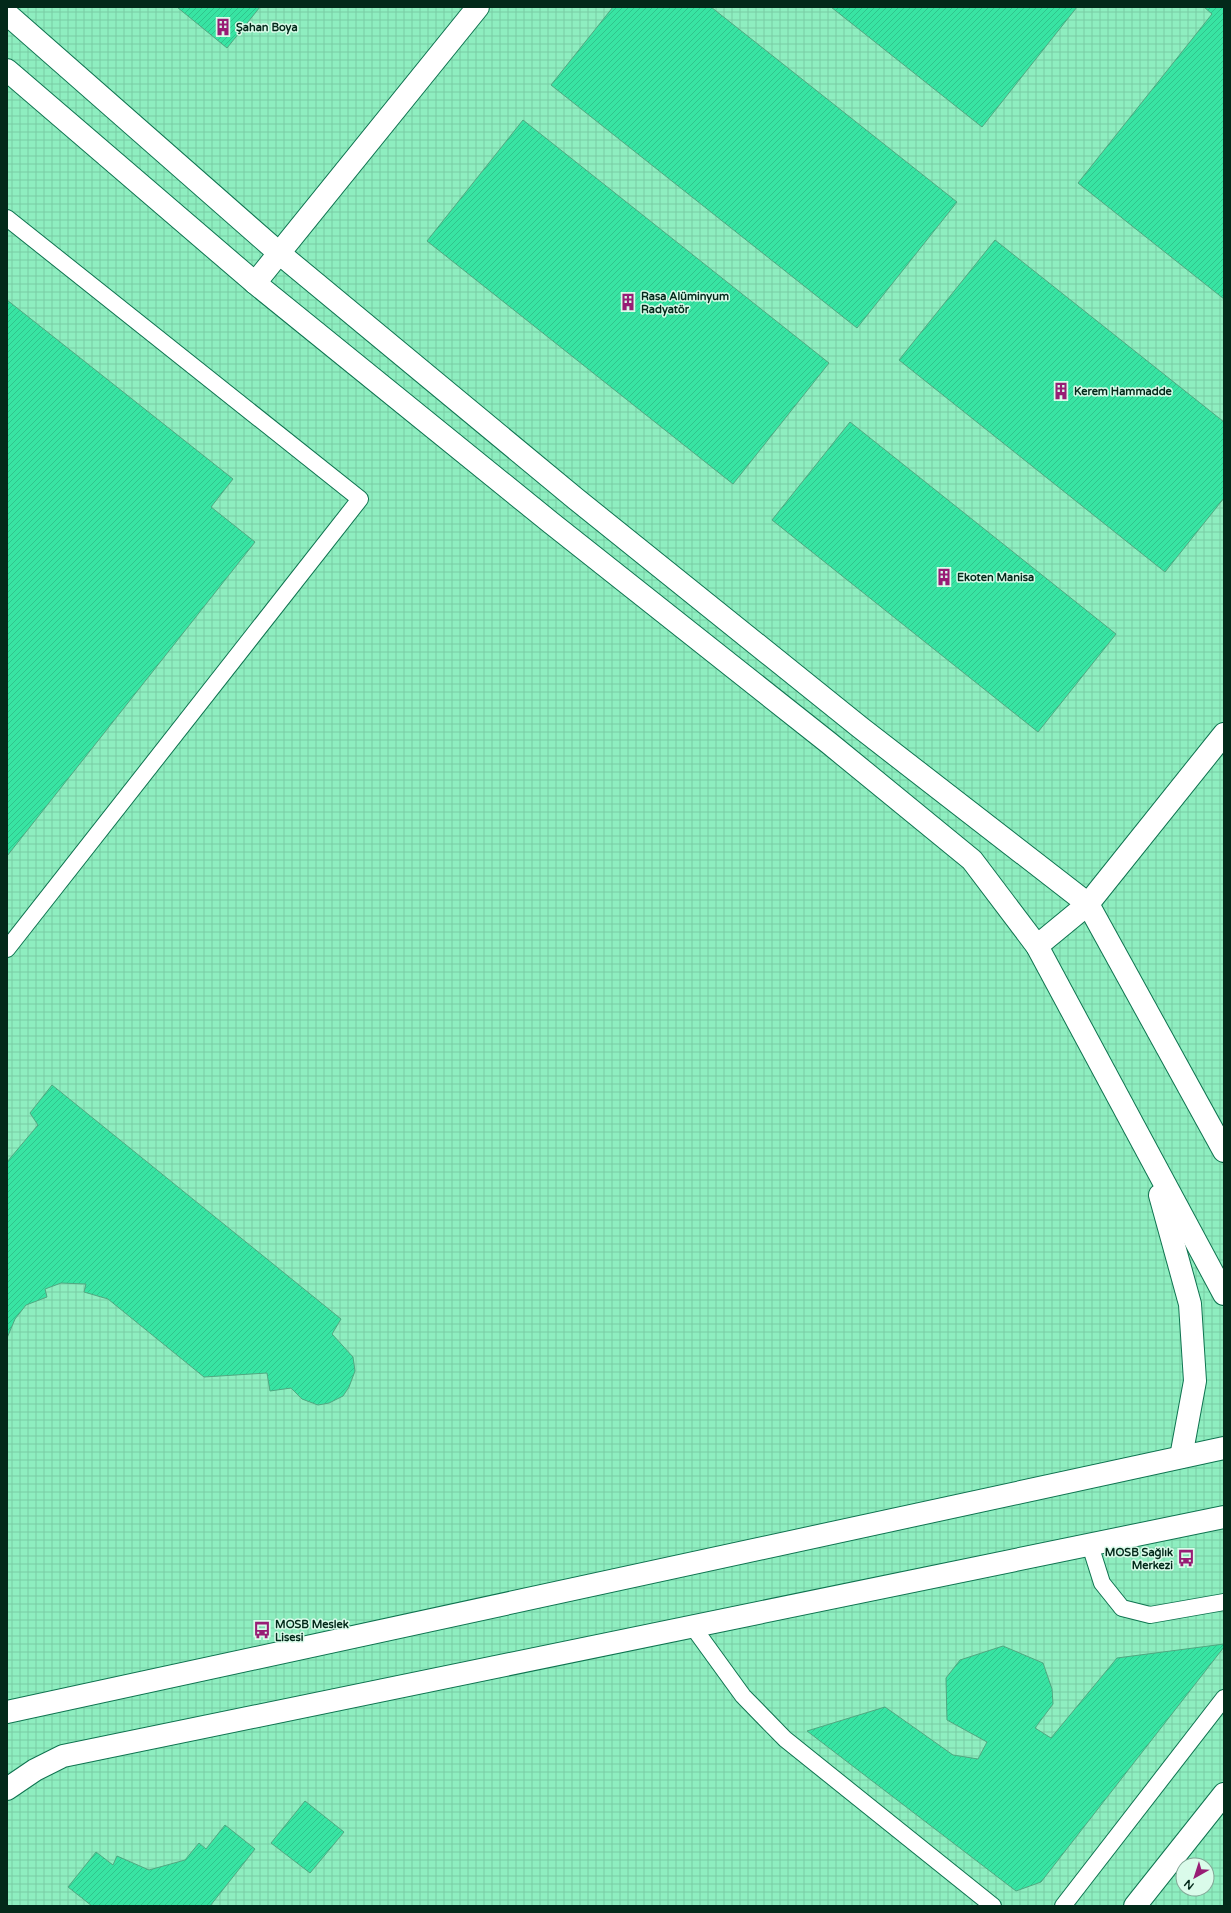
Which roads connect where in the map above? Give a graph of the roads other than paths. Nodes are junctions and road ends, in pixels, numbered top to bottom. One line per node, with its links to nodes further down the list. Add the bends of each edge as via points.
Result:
1 (478, 7): 5 (street)
2 (7, 14): 5 (street)
3 (7, 70): 6 (street)
4 (7, 218): 10 (lane, via 360,499)
5 (279, 253): 6 (street); 8 (street, via 576,499 842,714)
6 (255, 283): 9 (street, via 972,860)
7 (1224, 734): 8 (street)
8 (1088, 904): 9 (street); 11 (street)
9 (1037, 946): 12 (street)
10 (7, 949)
11 (1224, 1151)
12 (1149, 1158): 13 (street); 15 (street, via 1190,1304 1195,1380)
13 (1224, 1294)
14 (1224, 1448): 15 (street)
15 (1181, 1457): 21 (street)
16 (1224, 1517): 17 (street)
17 (1090, 1545): 18 (lane, via 1102,1583 1122,1608 1150,1616); 19 (street)
18 (1224, 1602)
19 (693, 1627): 22 (street, via 63,1756 35,1770); 24 (lane, via 743,1696 785,1739)
20 (1224, 1698): 25 (lane)
21 (7, 1712)
22 (7, 1789)
23 (1224, 1794): 26 (street)
24 (993, 1906)
25 (1063, 1906)
26 (1135, 1906)

